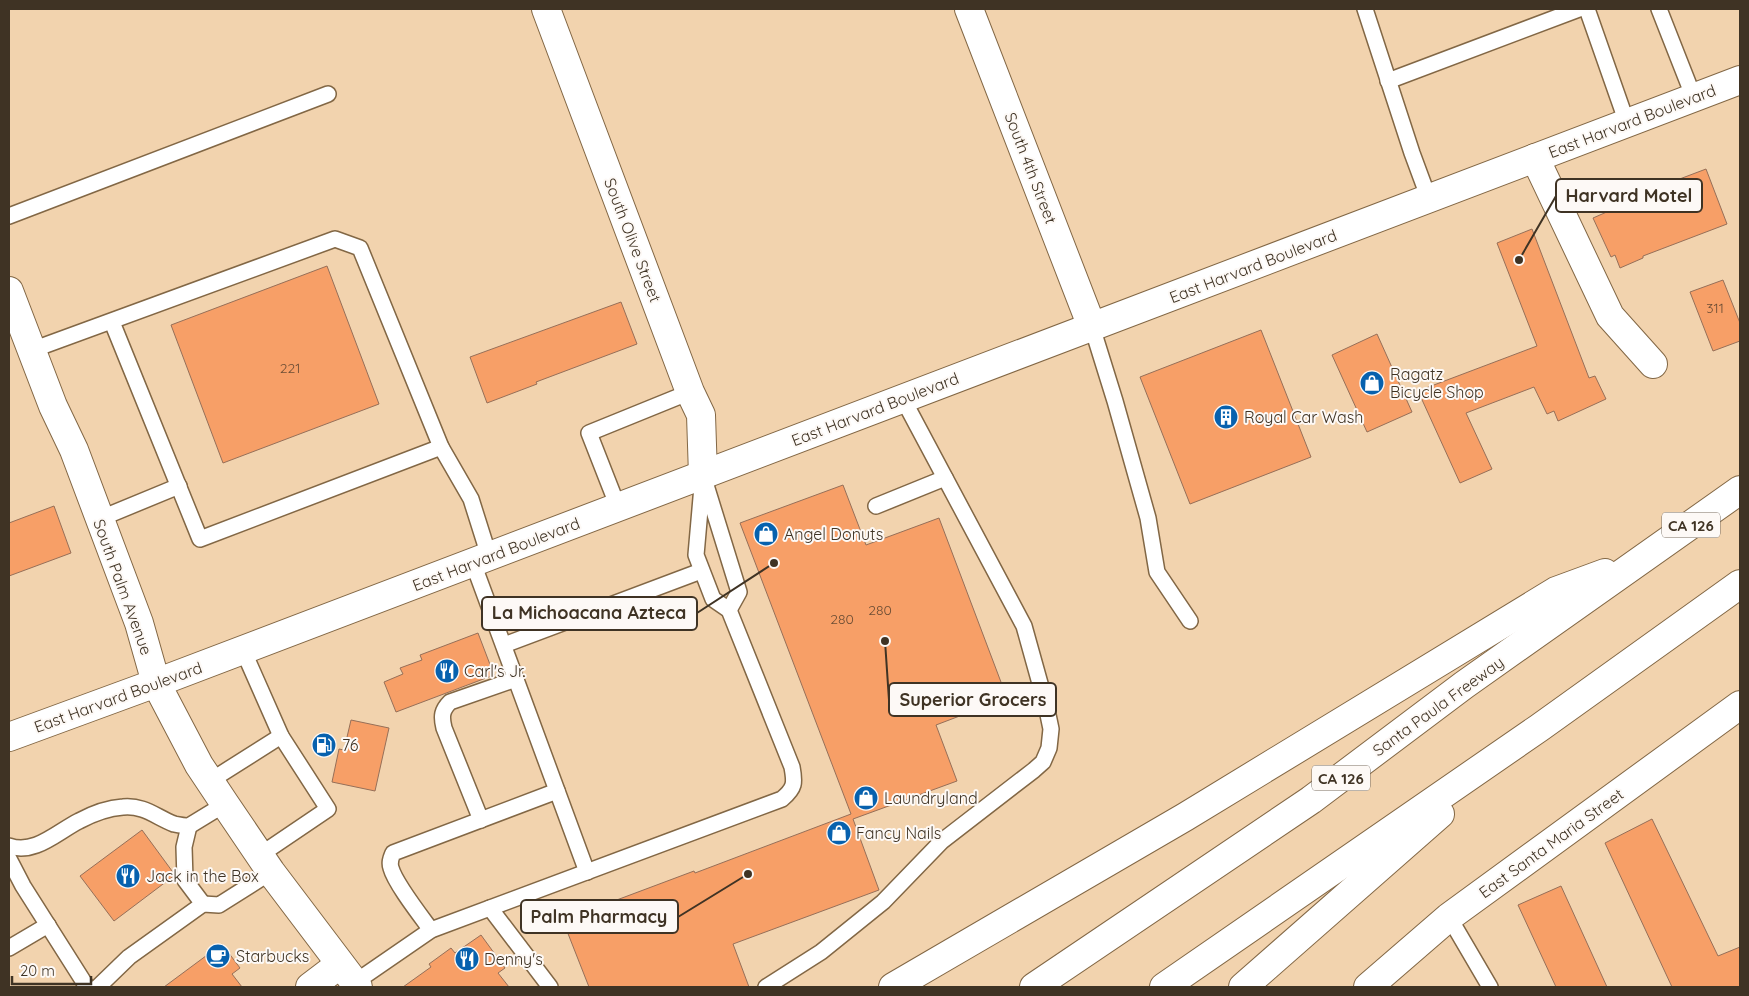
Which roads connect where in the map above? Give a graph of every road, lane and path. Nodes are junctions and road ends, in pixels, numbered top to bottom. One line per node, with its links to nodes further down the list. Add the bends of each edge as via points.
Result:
1 (546, 9): 20 (main road, South Olive Street)
2 (969, 9): 17 (main road, South 4th Street)
3 (1365, 9): 8 (lane)
4 (1579, 9): 8 (lane)
5 (1586, 9): 11 (lane)
6 (1659, 9): 10 (lane)
7 (1740, 80): 10 (main road, East Harvard Boulevard)
8 (1388, 81): 13 (lane)
9 (328, 94): 14 (lane)
10 (1694, 98): 11 (main road, East Harvard Boulevard)
11 (1627, 123): 12 (main road, East Harvard Boulevard)
12 (1535, 158): 13 (main road, East Harvard Boulevard); 19 (main road, via 1610,316)
13 (1430, 199): 17 (main road, East Harvard Boulevard)
14 (9, 216)
15 (9, 291): 18 (main road, South Palm Avenue)
16 (112, 322): 18 (lane); 22 (lane, via 335,240 360,248); 25 (lane)
17 (1092, 327): 21 (main road, East Harvard Boulevard); 35 (lane, via 1148,518 1157,572)
18 (32, 350): 29 (main road, South Palm Avenue)
19 (1653, 364)
20 (690, 392): 23 (main road, South Olive Street, via 701,414); 28 (lane, via 589,433)
21 (903, 399): 23 (main road, East Harvard Boulevard); 24 (lane)
22 (441, 446): 25 (lane, via 200,539); 30 (lane, via 471,499)
23 (703, 474): 28 (main road, East Harvard Boulevard); 32 (lane, via 696,555); 34 (lane, via 739,592)
24 (946, 478): 27 (lane); 64 (lane, via 1024,626 1048,713 1051,729 1049,748 1044,762 942,841 883,902 821,952)
25 (179, 486): 29 (lane)
26 (1740, 490): 31 (main road, Santa Paula Freeway / CA 126)
27 (876, 506)
28 (618, 507): 30 (main road, East Harvard Boulevard)
29 (100, 519): 39 (main road, South Palm Avenue, via 139,623)
30 (481, 559): 36 (lane); 37 (main road, East Harvard Boulevard)
31 (1641, 560): 65 (main road, via 1556,591 1185,817); 66 (main road, Santa Paula Freeway / CA 126, via 1464,685 1311,800)
32 (702, 571): 34 (lane, via 714,599); 36 (lane)
33 (1740, 584): 41 (main road)
34 (729, 610): 52 (lane, via 792,767 794,780 791,791 782,799)
35 (1190, 621)
36 (504, 645): 38 (lane)
37 (243, 650): 39 (main road, East Harvard Boulevard); 42 (lane)
38 (516, 678): 45 (lane); 47 (lane, via 450,702 442,713 444,728)
39 (156, 683): 43 (main road, East Harvard Boulevard); 44 (main road, South Palm Avenue)
40 (1740, 705): 55 (main road, East Santa Maria Street)
41 (1539, 728): 67 (main road); 68 (main road)
42 (281, 736): 44 (lane); 51 (lane, via 328,809)
43 (9, 737)
44 (210, 781): 46 (main road, South Palm Avenue)
45 (557, 791): 47 (lane); 52 (lane)
46 (225, 804): 48 (lane); 51 (main road, South Palm Avenue)
47 (481, 820): 57 (lane, via 393,853 391,868)
48 (189, 826): 49 (lane, via 174,824 148,810 124,807 80,820 38,845); 53 (lane, via 184,847 185,880)
49 (9, 846)
50 (9, 859): 56 (lane)
51 (265, 864): 53 (lane, via 218,905); 59 (main road, South Palm Avenue)
52 (587, 872): 54 (lane)
53 (203, 904): 61 (lane, via 129,957)
54 (490, 908): 57 (lane); 63 (lane)
55 (1449, 917): 69 (main road, East Santa Maria Street); 70 (lane)
56 (48, 924): 58 (lane); 60 (lane)
57 (431, 930): 59 (lane)
58 (9, 948)
59 (350, 978): 62 (main road)
60 (87, 987)
61 (98, 987)
62 (310, 987)
63 (550, 987)
64 (766, 987)
65 (893, 987)
66 (1034, 987)
67 (1164, 987)
68 (1243, 987)
69 (1368, 987)
70 (1490, 987)

